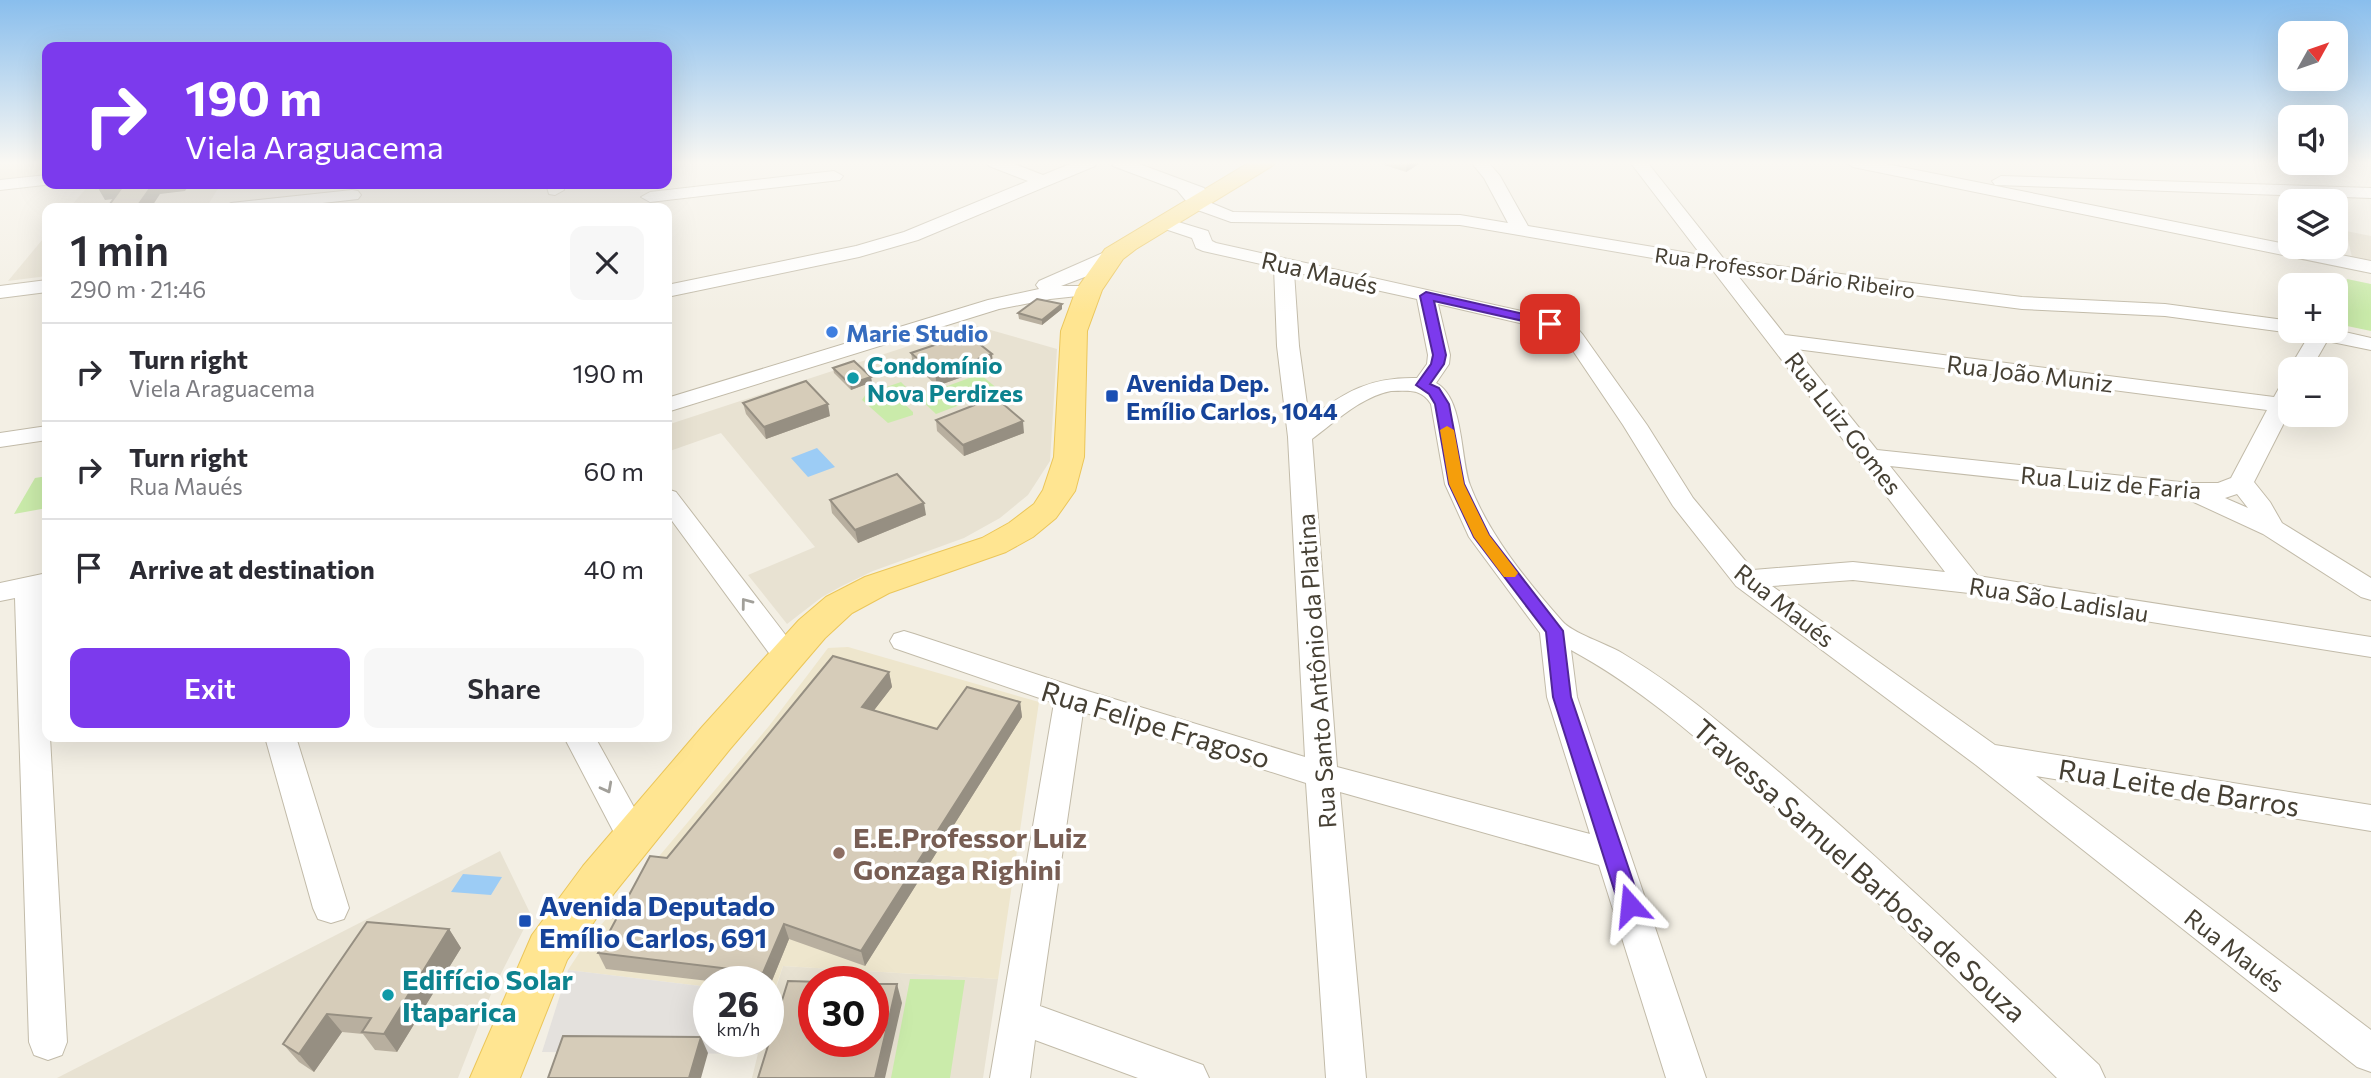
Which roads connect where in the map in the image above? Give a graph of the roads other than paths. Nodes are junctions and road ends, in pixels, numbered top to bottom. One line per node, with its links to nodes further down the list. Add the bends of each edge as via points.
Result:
1 (968, 212): 18 (street, via 859,251)
2 (1177, 212): 10 (main road)
3 (1225, 212): 8 (street, Rua Professor Dário Ribeiro)
4 (1262, 212): 9 (street, Rua Professor Dário Ribeiro)
5 (1511, 212): 11 (street)
6 (1678, 212): 14 (street, Rua Luiz Gomes)
7 (2092, 212): 16 (street)
8 (1231, 216): 9 (street, Rua Professor Dário Ribeiro); 12 (street)
9 (1280, 216): 11 (street, Rua Professor Dário Ribeiro, via 1460,220)
10 (1165, 223): 12 (street, Rua Maués); 13 (main road)
11 (1522, 231): 14 (street, Rua Professor Dário Ribeiro)
12 (1201, 235): 15 (street, Rua Maués, via 1203,244 1210,247)
13 (1114, 254): 19 (main road); 22 (street, via 1083,271)
14 (1718, 263): 23 (street, Rua Professor Dário Ribeiro, via 2022,303 2165,310); 25 (street, Rua Luiz Gomes)
15 (1284, 264): 21 (street, Rua Maués); 32 (street, Rua Santo Antônio da Platina, via 1288,346)
16 (2371, 267)
17 (42, 287): 20 (street)
18 (672, 289)
19 (1089, 290): 22 (street); 46 (main road, via 1074,331 1069,457 1059,491 1045,511 994,545 877,584 839,605)
20 (0, 292)
21 (1426, 296): 27 (street, via 1439,355); 39 (street, Rua Maués, via 1570,332 1682,501)
22 (995, 304): 29 (street)
23 (2278, 325)
24 (2348, 339): 26 (street)
25 (1780, 341): 28 (street, Rua João Muniz); 34 (street, Rua Luiz Gomes)
26 (2371, 344)
27 (1423, 385): 32 (street, via 1404,382 1373,388); 43 (street, via 1434,391 1442,404 1457,484 1482,537)
28 (2278, 394)
29 (672, 403)
30 (2278, 409): 35 (street)
31 (42, 434): 33 (street)
32 (1300, 437): 51 (street, Rua Santo Antônio da Platina)
33 (0, 440)
34 (1872, 457): 36 (street, Rua Luiz de Faria); 40 (street, Rua Luiz Gomes)
35 (2241, 484): 36 (street, Rua Luiz de Faria, via 2221,491); 38 (street)
36 (2190, 491): 38 (street)
37 (672, 505): 46 (street, one-way to 37)
38 (2272, 528): 42 (street)
39 (1746, 580): 40 (street, Rua São Ladislau, via 1853,571); 50 (street, Rua Maués)
40 (1969, 584): 45 (street, Rua São Ladislau)
41 (25, 587): 57 (street)
42 (2371, 591)
43 (1554, 631): 54 (street, via 1562,697); 64 (street, Travessa Samuel Barbosa de Souza, via 1632,672 1695,719 1809,817)
44 (904, 641): 47 (street, Rua Felipe Fragoso)
45 (2371, 646)
46 (787, 657): 53 (main road)
47 (1070, 698): 51 (street, Rua Felipe Fragoso); 56 (street)
48 (281, 742): 55 (street)
49 (582, 742): 53 (street, one-way to 53)
50 (1987, 756): 52 (street, Rua Leite de Barros); 58 (street, Rua Maués)
51 (1322, 775): 54 (street, Rua Felipe Fragoso); 62 (street, Rua Santo Antônio da Platina)
52 (2371, 818)
53 (634, 838): 59 (main road, via 548,949)
54 (1614, 855): 63 (street)
55 (331, 908)
56 (1018, 1016): 60 (street); 61 (street)
57 (48, 1042)
58 (2371, 1054)
59 (495, 1078)
60 (1010, 1078)
61 (1189, 1078)
62 (1346, 1078)
63 (1686, 1078)
64 (2085, 1078)

